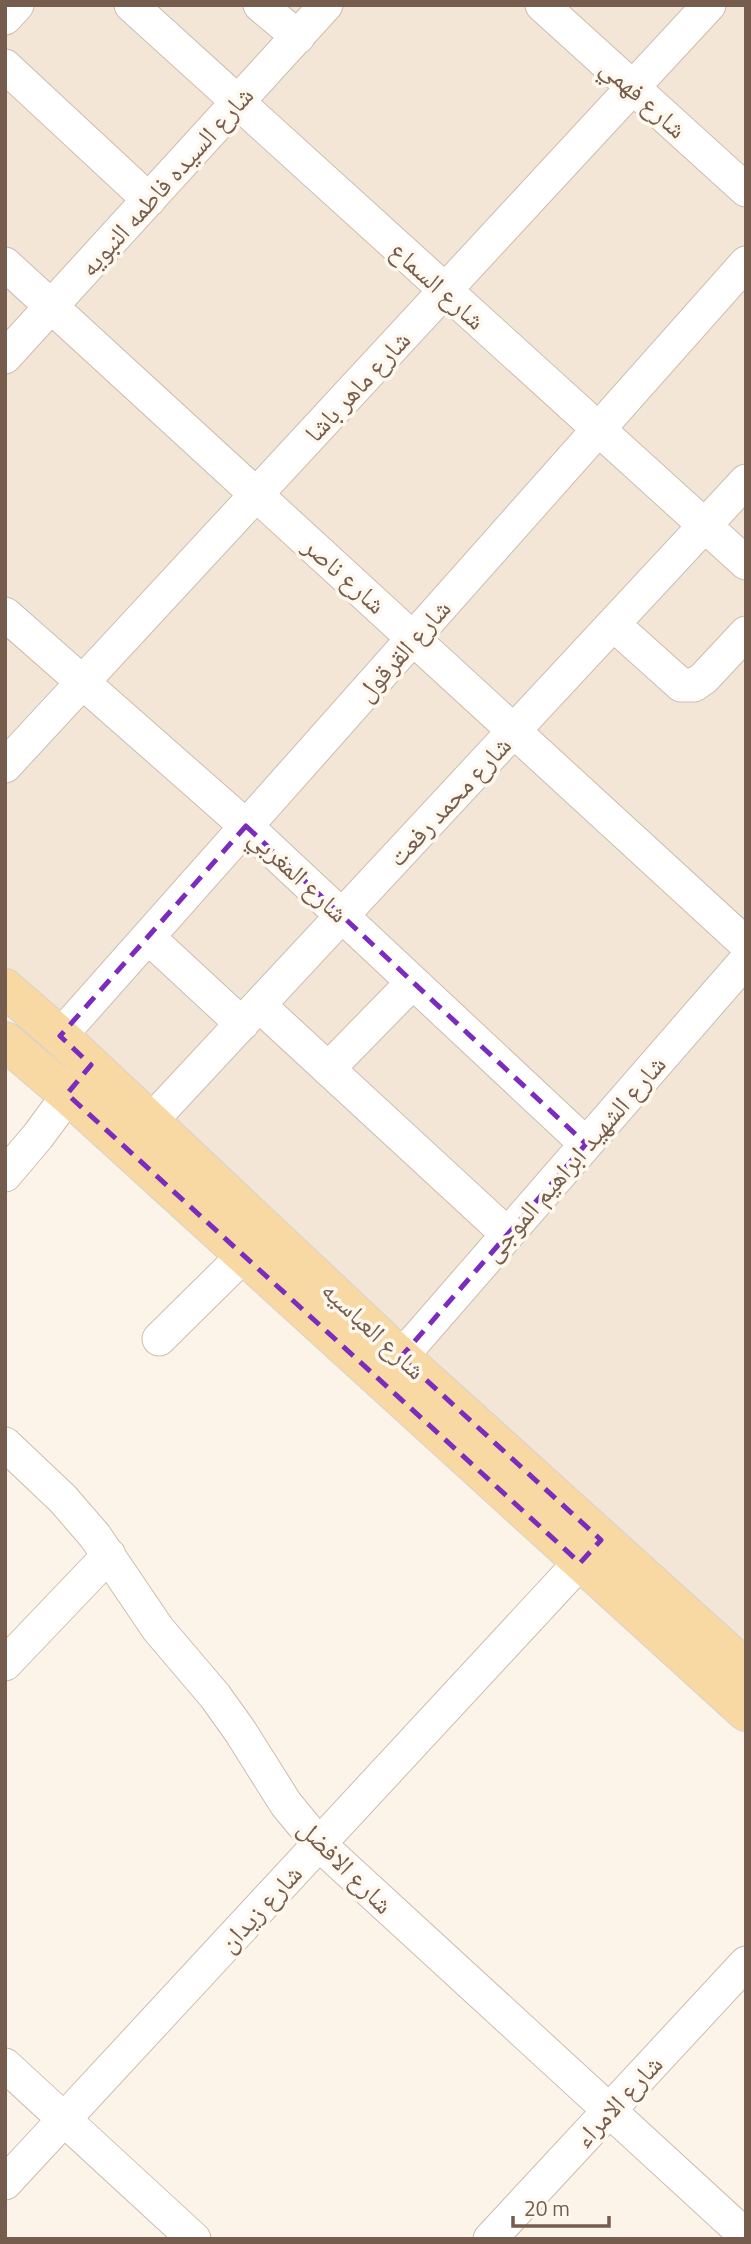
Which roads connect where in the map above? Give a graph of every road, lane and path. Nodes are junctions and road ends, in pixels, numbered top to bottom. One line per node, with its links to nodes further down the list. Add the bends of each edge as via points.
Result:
1 (17, 5): 7 (street)
2 (131, 5): 11 (street, شارع السماع)
3 (260, 5): 8 (street)
4 (326, 5): 8 (street, شارع السيده فاطمه النبويه)
5 (542, 5): 10 (street, شارع فهمي)
6 (709, 5): 10 (street, شارع ماهر باشا)
7 (5, 18)
8 (298, 37): 11 (street, شارع السيده فاطمه النبويه)
9 (5, 66): 13 (street)
10 (633, 88): 12 (street, شارع فهمي); 16 (street, شارع ماهر باشا)
11 (238, 103): 13 (street, شارع السيده فاطمه النبويه); 16 (street, شارع السماع)
12 (746, 190)
13 (149, 200): 17 (street, شارع السيده فاطمه النبويه)
14 (746, 263): 19 (street, شارع القرقول)
15 (5, 264): 17 (street, شارع ناصر)
16 (445, 291): 19 (street, شارع السماع); 21 (street, شارع ماهر باشا)
17 (51, 306): 18 (street, شارع السيده فاطمه النبويه); 21 (street, شارع ناصر)
18 (5, 357)
19 (598, 430): 22 (street, شارع السماع); 27 (street, شارع القرقول)
20 (746, 481): 22 (street, شارع محمد رفعت)
21 (256, 495): 27 (street, شارع ناصر); 28 (street, شارع ماهر باشا)
22 (704, 526): 23 (street, شارع السماع); 25 (street, شارع محمد رفعت)
23 (746, 563)
24 (5, 614): 28 (street, شارع المغربي)
25 (613, 624): 26 (street, via 681,685 694,685 704,678); 29 (street, شارع محمد رفعت)
26 (746, 633)
27 (413, 638): 29 (street, شارع ناصر); 31 (street, شارع القرقول)
28 (83, 683): 30 (street, شارع ماهر باشا); 31 (street, شارع المغربي)
29 (514, 731): 32 (street, شارع محمد رفعت); 34 (street, شارع ناصر)
30 (5, 766)
31 (246, 825): 32 (street, شارع المغربي); 33 (street, شارع القرقول)
32 (342, 916): 36 (street, شارع المغربي); 38 (street, شارع محمد رفعت)
33 (148, 937): 38 (street); 39 (street, شارع القرقول)
34 (746, 944)
35 (746, 960): 45 (street, شارع الشهيد ابراهيم الموجى)
36 (413, 982): 42 (street); 45 (street, شارع المغربي)
37 (5, 988): 39 (main road, شارع العباسيه)
38 (251, 1014): 42 (street); 44 (street, شارع محمد رفعت)
39 (60, 1036): 41 (main road, شارع العباسيه)
40 (5, 1041): 43 (main road, شارع العباسيه)
41 (91, 1065): 43 (street); 44 (main road, شارع العباسيه)
42 (328, 1069): 47 (street)
43 (67, 1094): 46 (street); 48 (main road, شارع العباسيه)
44 (151, 1122): 50 (main road, شارع العباسيه)
45 (586, 1144): 47 (street, شارع الشهيد ابراهيم الموجى)
46 (5, 1175)
47 (508, 1234): 50 (street, شارع الشهيد ابراهيم الموجى)
48 (243, 1256): 49 (street); 52 (main road, شارع العباسيه)
49 (159, 1339)
50 (401, 1357): 52 (main road, شارع العباسيه)
51 (5, 1444): 53 (street, شارع الافضل, via 63,1500)
52 (591, 1551): 54 (main road, شارع العباسيه); 56 (main road, شارع العباسيه); 57 (street, شارع زيدان)
53 (109, 1555): 55 (street); 57 (street, شارع الافضل)
54 (741, 1653)
55 (5, 1664)
56 (746, 1712)
57 (319, 1844): 60 (street, شارع الافضل); 61 (street, شارع زيدان)
58 (746, 1964): 60 (street, شارع الامراء)
59 (5, 2065): 61 (street)
60 (609, 2111): 63 (street, شارع الافضل); 65 (street, شارع الامراء)
61 (64, 2119): 62 (street, شارع زيدان); 64 (street)
62 (5, 2183)
63 (746, 2236)
64 (194, 2239)
65 (490, 2239)

